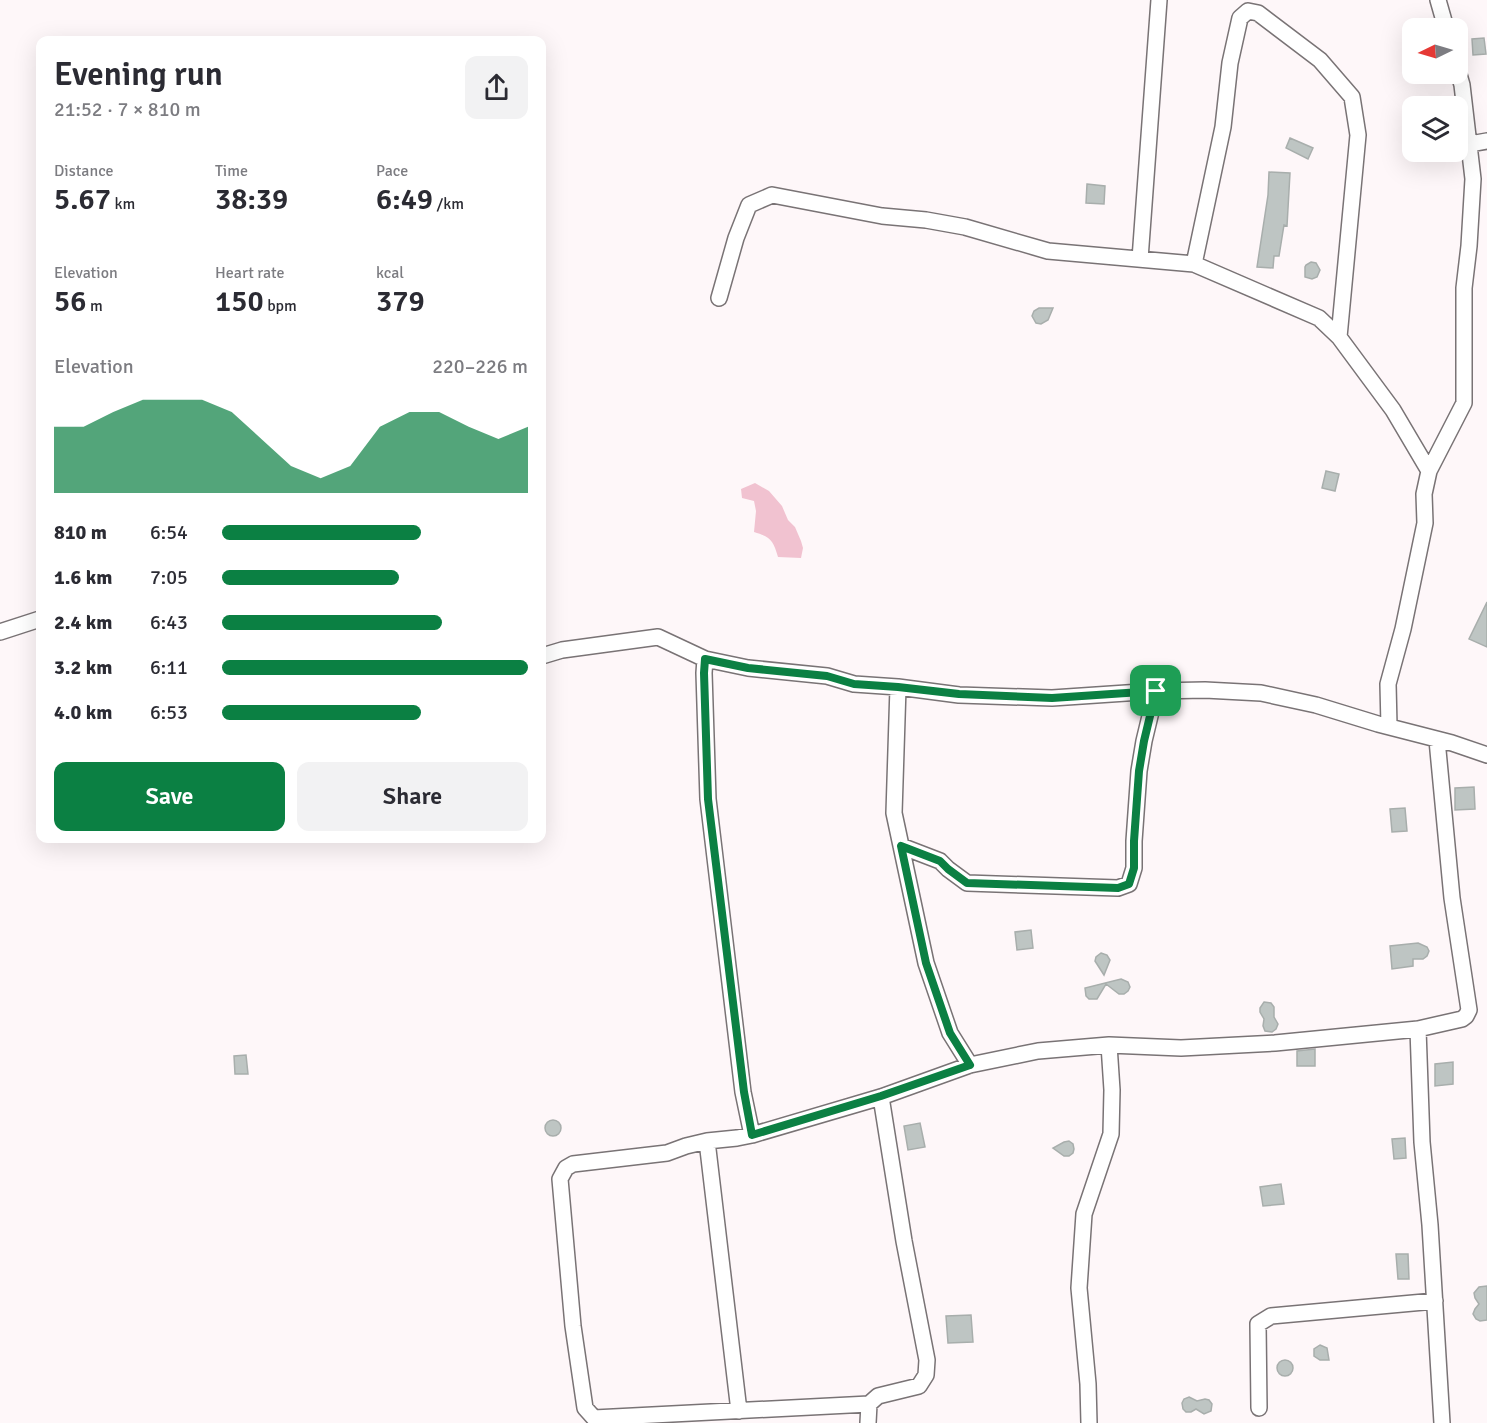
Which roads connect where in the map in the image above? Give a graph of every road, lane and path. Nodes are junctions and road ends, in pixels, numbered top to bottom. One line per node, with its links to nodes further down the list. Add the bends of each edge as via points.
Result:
1 (1160, 0): 7 (street)
2 (1438, 0): 3 (street)
3 (1443, 18)
4 (1462, 84): 6 (street)
5 (1487, 141): 6 (street)
6 (1470, 144): 11 (street, via 1473,179 1464,288 1464,403)
7 (1140, 259): 8 (street); 9 (street, via 1048,251 965,227 772,195 749,205)
8 (1194, 264): 10 (street, via 1319,318); 10 (street, via 1223,127 1240,18 1248,11 1258,12 1320,60 1352,97 1358,135)
9 (719, 298)
10 (1339, 337): 11 (street, via 1393,410)
11 (1429, 471): 18 (street, via 1424,494 1425,523 1388,684)
12 (36, 621): 13 (street)
13 (0, 632)
14 (546, 655): 15 (street, via 658,637)
15 (705, 659): 16 (street, via 827,676 854,684); 26 (street, via 708,799)
16 (898, 687): 17 (street, via 1052,698); 21 (street, via 894,813)
17 (1156, 691): 18 (street, via 1261,693); 21 (street, via 1139,771 1134,868 1129,884 1118,888 967,883 940,861)
18 (1389, 726): 19 (street)
19 (1437, 740): 20 (street); 22 (street, via 1452,898 1469,1010 1462,1019)
20 (1487, 755)
21 (901, 846): 24 (street, via 926,963 950,1033)
22 (1418, 1029): 23 (street, via 1181,1048); 28 (street, via 1422,1142)
23 (1109, 1045): 24 (street, via 1038,1051); 33 (street, via 1111,1134 1084,1214 1079,1288)
24 (970, 1065): 25 (street)
25 (881, 1096): 26 (street); 29 (street, via 927,1368 919,1386 878,1396)
26 (752, 1135): 27 (street)
27 (707, 1142): 31 (street); 31 (street, via 667,1153 566,1168 560,1179 573,1326 585,1408 594,1418)
28 (1435, 1301): 30 (street, via 1271,1316 1258,1324); 34 (street)
29 (869, 1404): 31 (street); 32 (street)
30 (1259, 1408)
31 (739, 1411)
32 (868, 1423)
33 (1089, 1423)
34 (1442, 1423)

